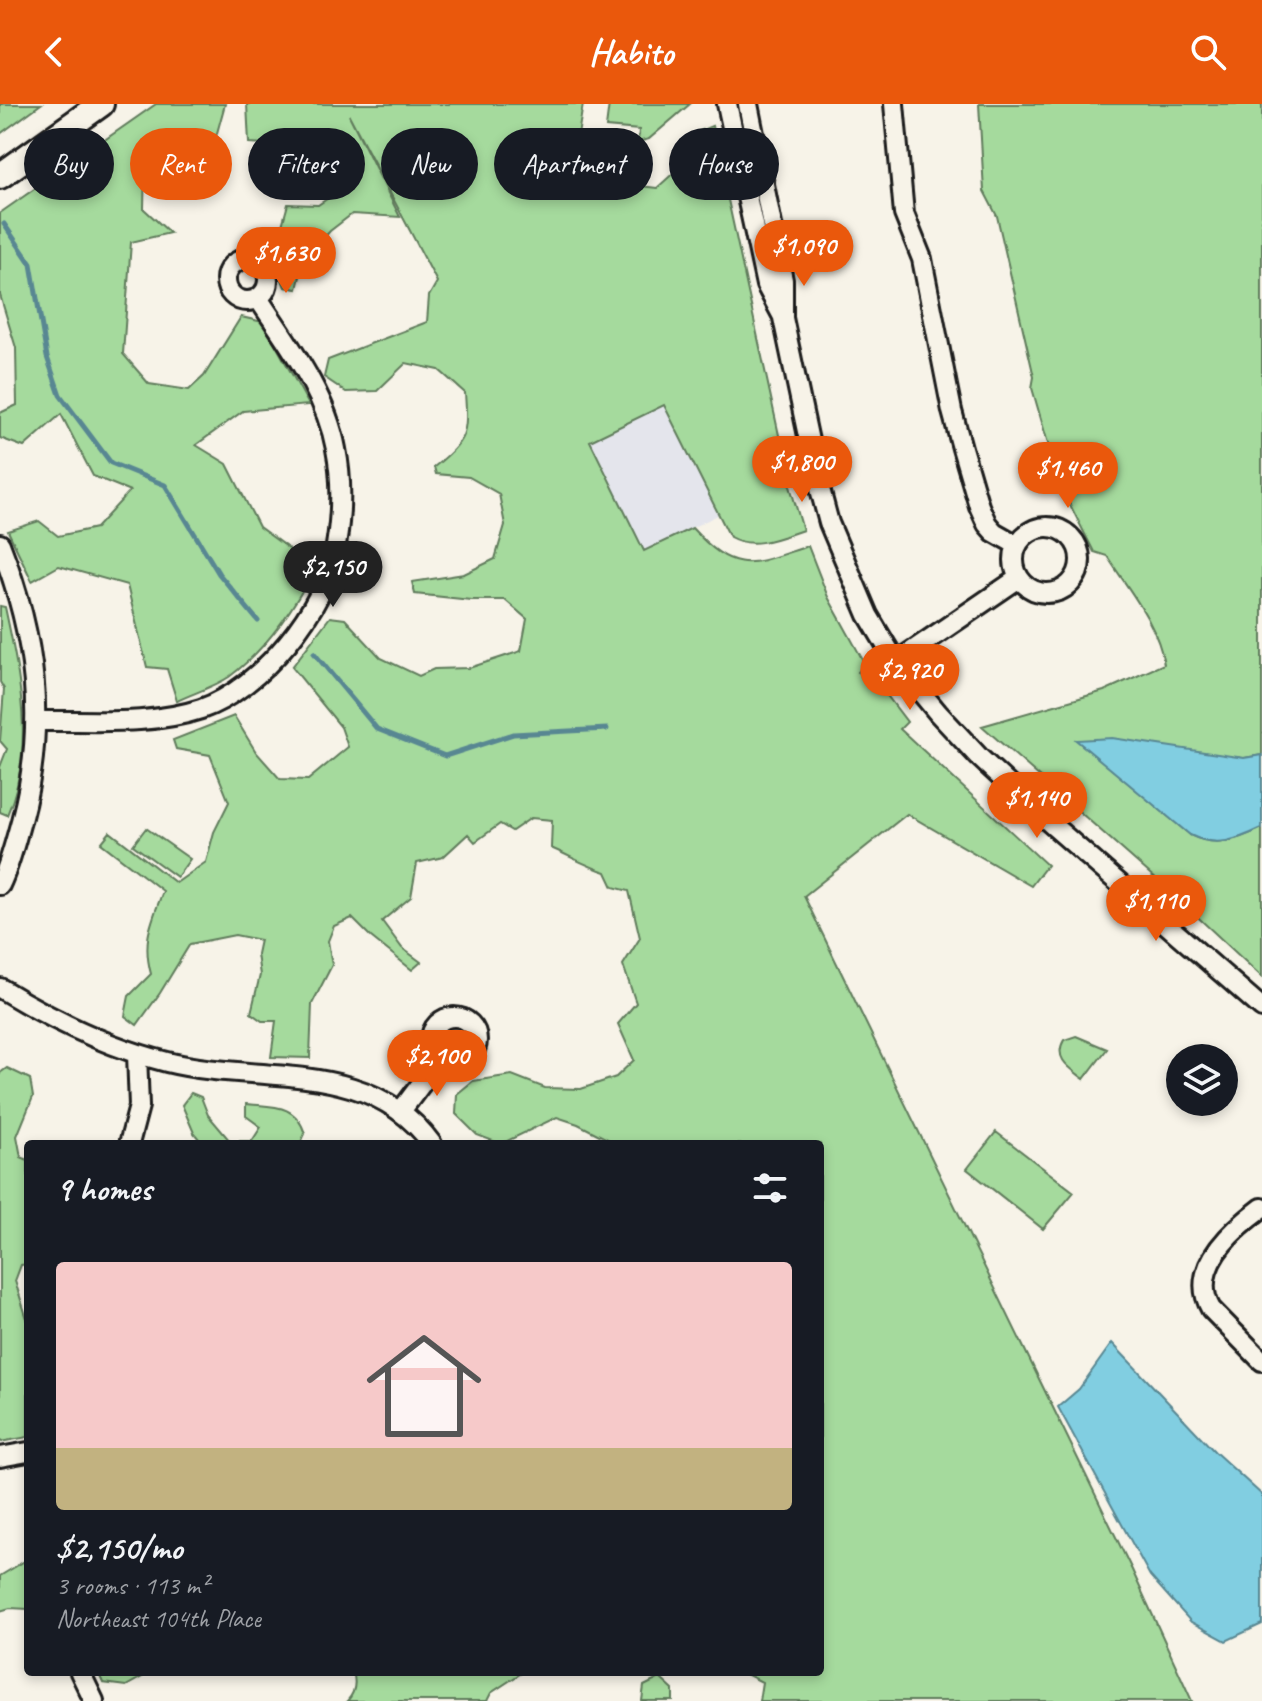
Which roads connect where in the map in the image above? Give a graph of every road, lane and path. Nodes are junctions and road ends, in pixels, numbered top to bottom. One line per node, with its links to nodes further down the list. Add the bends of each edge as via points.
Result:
1 (101, 104): 5 (main road)
2 (728, 104): 7 (street, via 766,285)
3 (748, 104): 7 (street, via 783,280)
4 (894, 104): 9 (street, via 904,214 922,259 962,448 987,524)
5 (0, 176)
6 (258, 298): 12 (street, via 312,383 336,447 336,548 312,605 287,644 254,678 203,708 166,718)
7 (783, 318): 11 (street, via 829,523 857,593)
8 (0, 544): 12 (street, via 27,631)
9 (1017, 545): 10 (street, via 1014,567); 10 (street, via 1034,529 1057,528 1075,541 1081,562 1073,582 1056,593 1034,592)
10 (1019, 578): 11 (street)
11 (896, 662): 15 (street, via 989,767)
12 (38, 721): 13 (street, via 29,791)
13 (0, 885)
14 (0, 988): 16 (street, via 38,1012)
15 (1262, 1008)
16 (137, 1054): 18 (street, via 224,1071 331,1081); 19 (street, via 139,1106)
17 (440, 1059): 18 (street)
18 (401, 1111): 20 (street)
19 (130, 1140)
20 (429, 1140)
21 (1262, 1208): 22 (street, via 1211,1260 1203,1283 1211,1309)
22 (1262, 1361)
23 (24, 1453): 24 (street)
24 (0, 1457)
25 (82, 1676): 26 (street)
26 (94, 1701)

